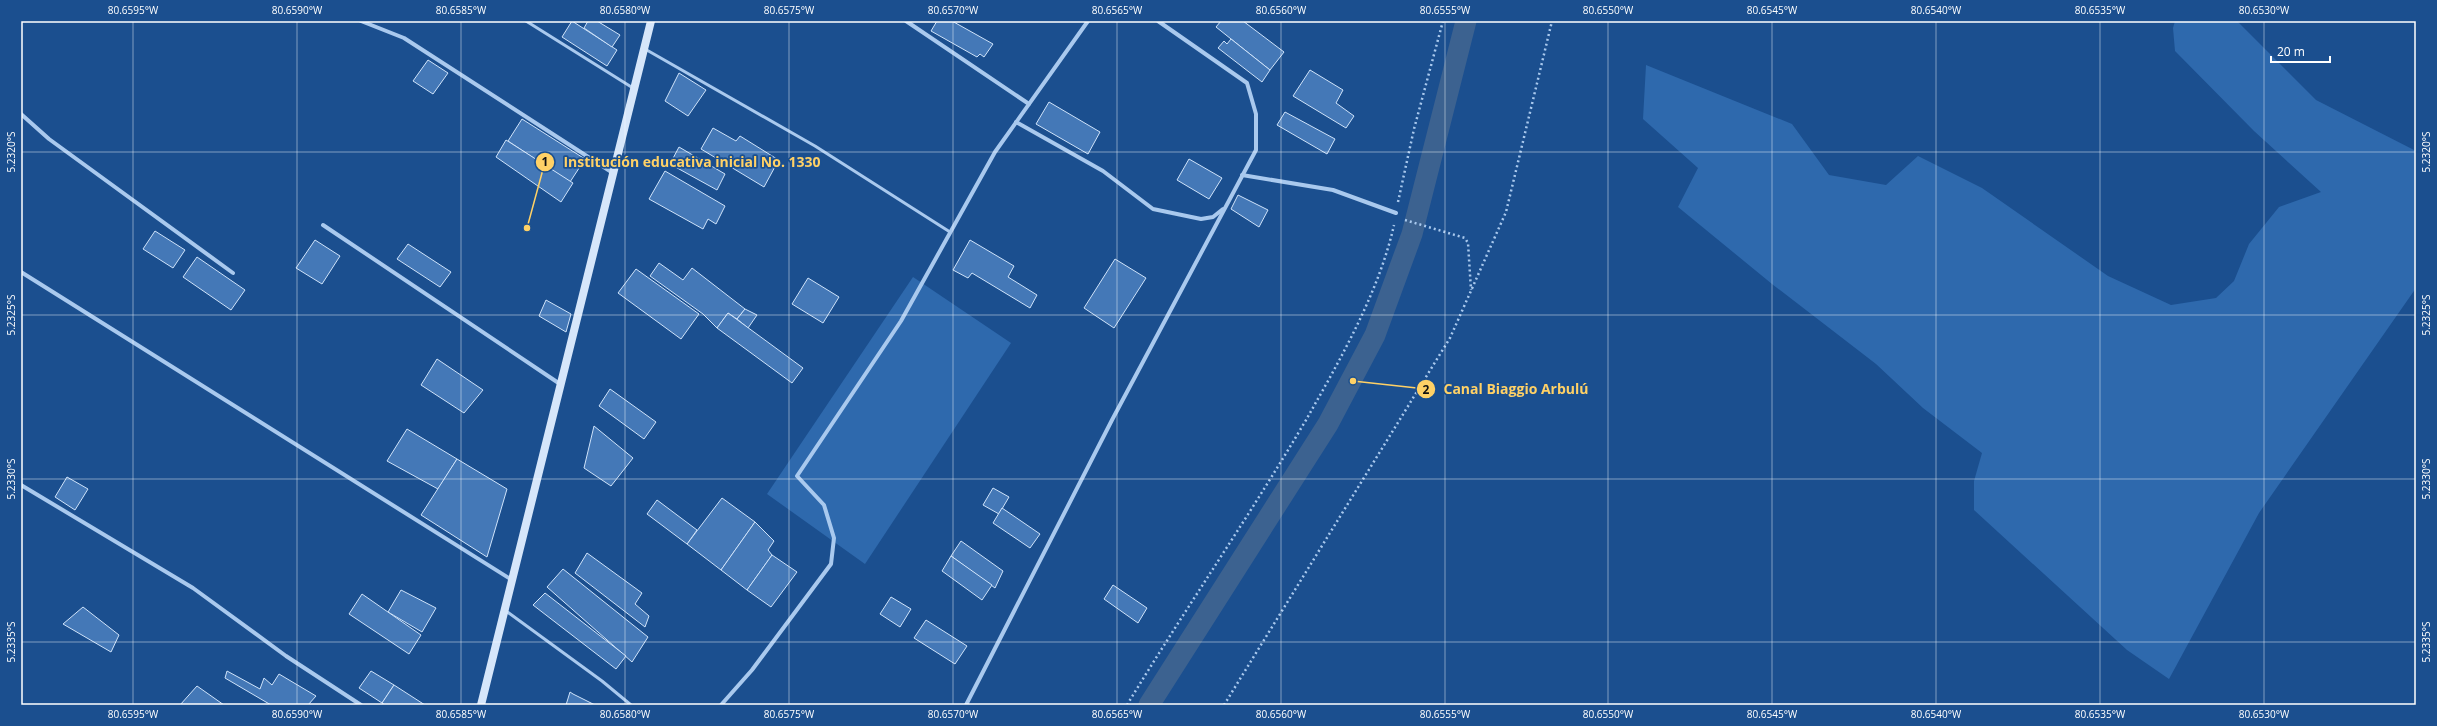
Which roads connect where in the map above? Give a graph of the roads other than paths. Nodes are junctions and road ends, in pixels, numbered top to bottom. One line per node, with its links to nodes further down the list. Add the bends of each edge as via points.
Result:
1 (362, 21): 12 (street, via 404,38)
2 (526, 21): 8 (lane)
3 (651, 21): 7 (main road)
4 (906, 21): 9 (street)
5 (1088, 21): 9 (street)
6 (1158, 21): 13 (street, via 1246,83 1256,114 1256,150)
7 (644, 49): 8 (main road); 17 (lane, via 815,146)
8 (634, 88): 12 (main road)
9 (1029, 104): 11 (street)
10 (21, 114): 19 (street, via 49,139)
11 (1016, 122): 14 (street, via 1103,171 1153,209 1201,219 1213,217); 17 (street, via 995,152)
12 (613, 173): 20 (main road)
13 (1242, 175): 14 (street); 15 (street, via 1333,190)
14 (1225, 208): 28 (street, via 1112,420)
15 (1396, 215)
16 (323, 225): 20 (street)
17 (950, 232): 27 (street, via 901,321 797,476 824,505 834,538 832,564 752,670)
18 (21, 272): 22 (street)
19 (233, 273)
20 (561, 384): 22 (main road)
21 (21, 485): 24 (street, via 193,588 286,656)
22 (512, 580): 23 (main road)
23 (505, 610): 25 (main road); 26 (lane)
24 (361, 705)
25 (481, 705)
26 (631, 705)
27 (721, 705)
28 (966, 705)

